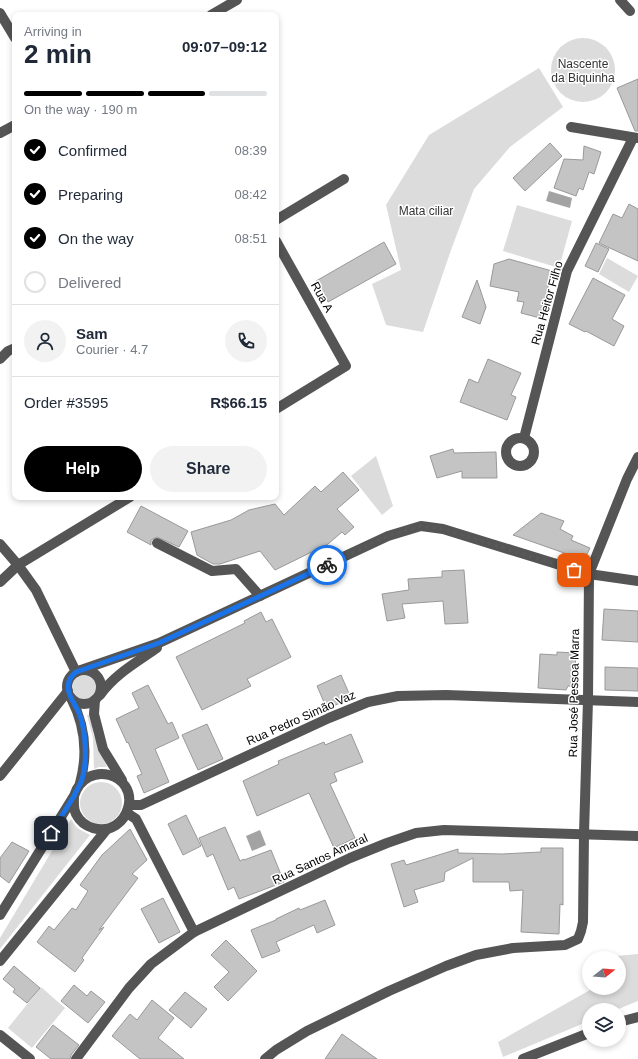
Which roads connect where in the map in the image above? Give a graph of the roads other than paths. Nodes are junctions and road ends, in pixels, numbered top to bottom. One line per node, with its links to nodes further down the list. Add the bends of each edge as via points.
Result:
1 (237, 0): 4 (street)
2 (620, 0): 3 (street)
3 (630, 11)
4 (216, 12)
5 (0, 13): 6 (street)
6 (12, 33)
7 (12, 127): 9 (street)
8 (571, 127): 10 (street)
9 (0, 133)
10 (636, 138): 17 (street, Rua Heitor Filho, via 567,271)
11 (344, 180): 12 (street)
12 (279, 218)
13 (279, 246): 16 (street, Rua A, via 346,366)
14 (12, 349): 15 (street)
15 (0, 359)
16 (279, 407)
17 (524, 438)
18 (638, 457): 19 (street, Rua José Pessoa Marra)
19 (627, 479): 20 (street); 25 (street, Rua José Pessoa Marra)
20 (638, 481)
21 (125, 500): 24 (street)
22 (157, 543): 28 (street, via 212,572 236,569)
23 (0, 544): 24 (street)
24 (18, 564): 27 (street); 30 (street, via 36,590)
25 (589, 574): 26 (street); 28 (street, via 443,529 421,526 388,536); 33 (street, Rua José Pessoa Marra)
26 (638, 581)
27 (0, 582)
28 (260, 596): 29 (street)
29 (163, 642): 30 (street); 32 (street, via 119,674)
30 (79, 671): 31 (street, via 69,680); 32 (street, via 92,672 100,680)
31 (69, 694): 32 (street, via 74,701 85,704); 35 (street); 36 (street, via 79,713 83,730 85,753)
32 (97, 698): 37 (street, via 94,714 103,749)
33 (588, 700): 34 (street, Rua Pedro Simão Vaz); 39 (street, Rua Pedro Simão Vaz, via 446,695 398,696 368,702); 41 (street, Rua José Pessoa Marra)
34 (638, 702)
35 (0, 776)
36 (80, 783): 37 (street, via 87,777 104,773 116,778); 38 (street)
37 (125, 787): 39 (street, via 129,796)
38 (74, 796): 40 (street, via 76,814 82,821 98,829); 43 (street)
39 (128, 809): 40 (street, via 122,820); 44 (street, via 136,819)
40 (107, 829): 45 (street)
41 (584, 834): 42 (street, Rua Santos Amaral); 44 (street, Rua Santos Amaral, via 444,830 416,833 350,858); 52 (street, Rua José Pessoa Marra, via 583,922 578,939 565,945 513,948 476,955 446,966 307,1031)
42 (638, 836)
43 (0, 915)
44 (194, 932): 51 (street, Rua Santos Amaral, via 151,964 129,988)
45 (0, 961)
46 (638, 1017): 47 (street)
47 (626, 1020)
48 (0, 1035): 50 (street)
49 (582, 1036): 53 (street)
50 (30, 1059)
51 (76, 1059)
52 (265, 1059)
53 (523, 1059)

